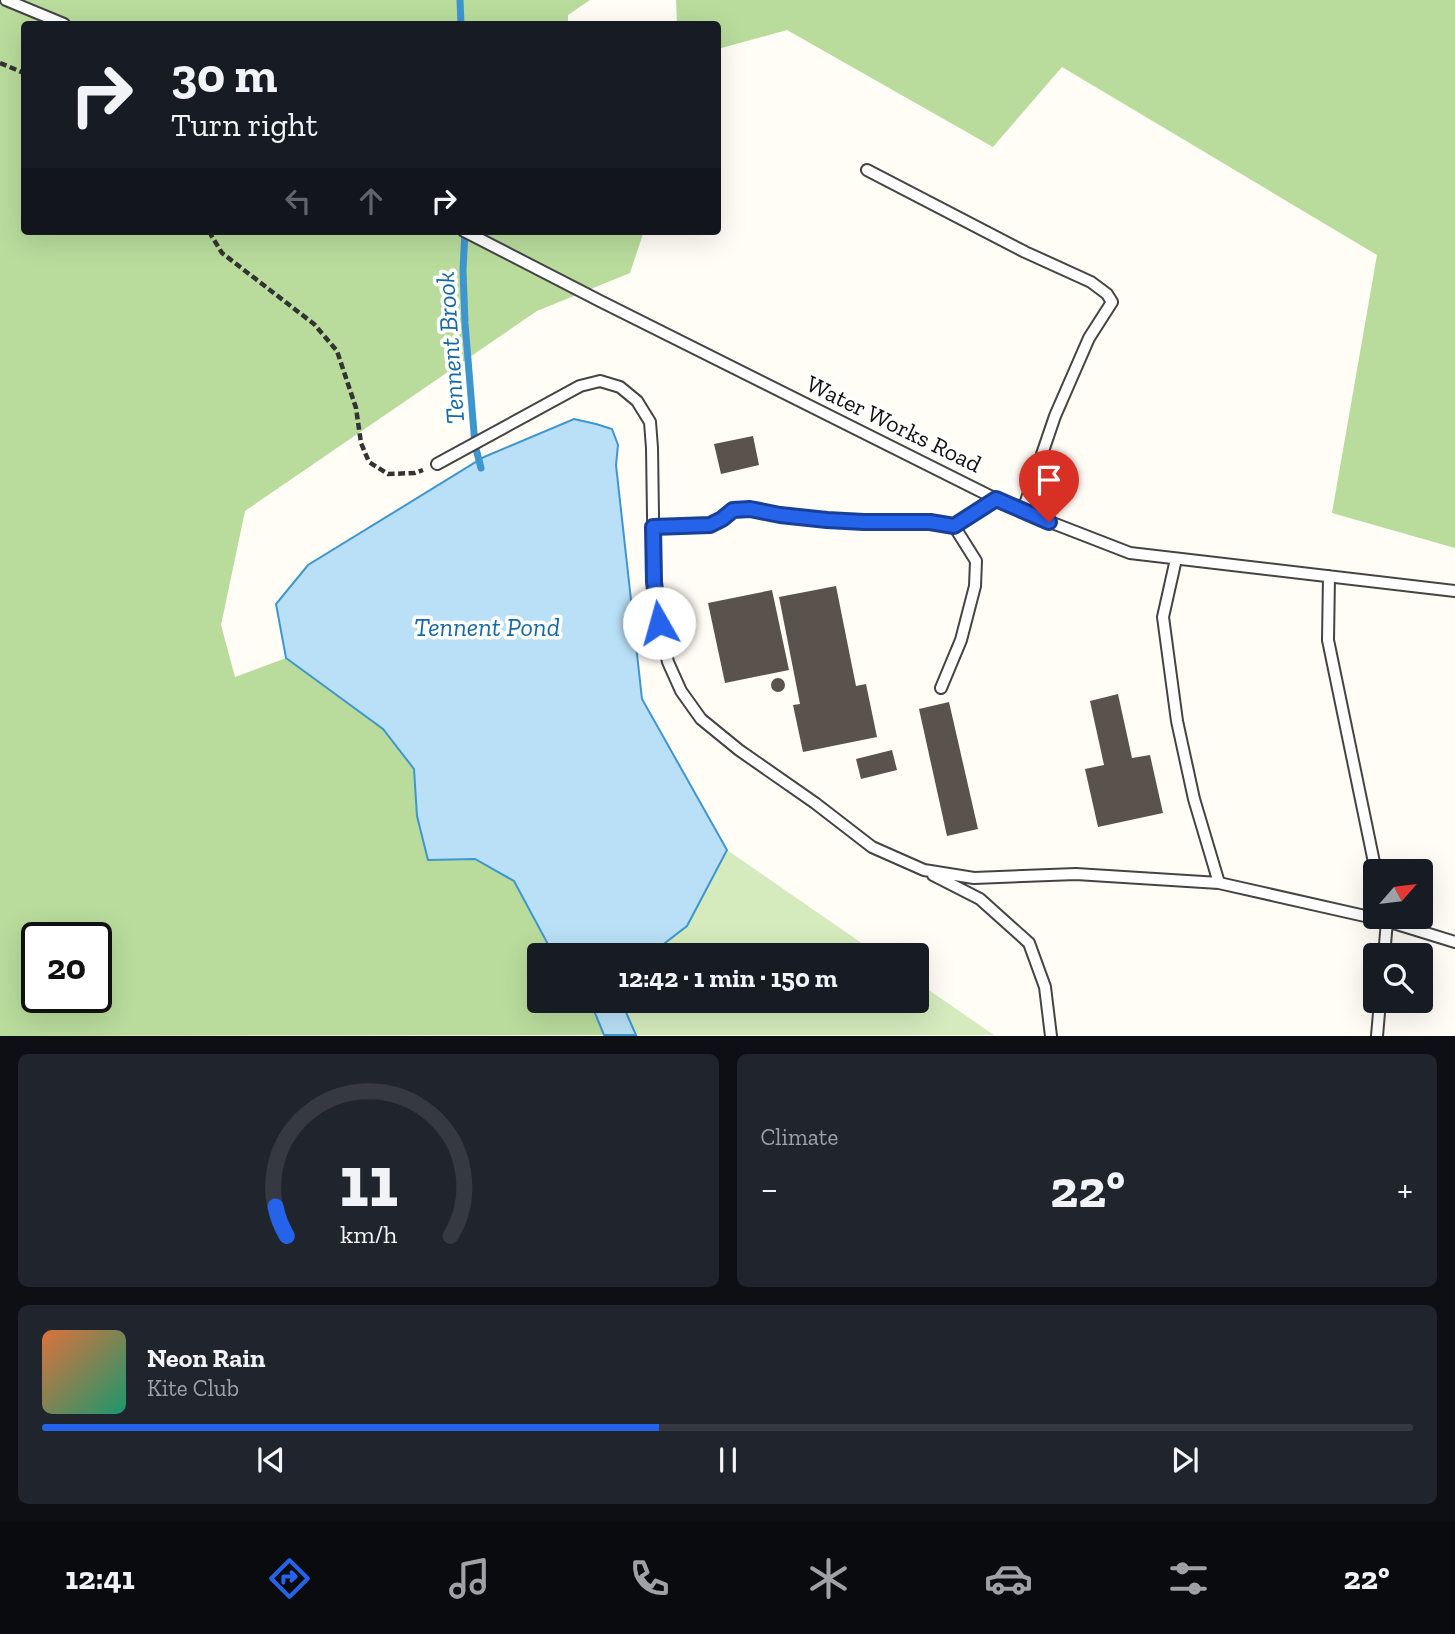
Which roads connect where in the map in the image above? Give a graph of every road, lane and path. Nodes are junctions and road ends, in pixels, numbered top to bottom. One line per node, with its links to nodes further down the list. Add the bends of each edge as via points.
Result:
1 (6, 0): 2 (lane)
2 (57, 21)
3 (0, 63): 4 (path)
4 (21, 73)
5 (867, 170): 10 (lane, via 1091,282 1112,302 1088,338)
6 (211, 235): 8 (path, via 222,253 314,324 338,351 369,462 388,474 415,473)
7 (472, 235): 9 (lane, Water Works Road)
8 (437, 464): 12 (lane, via 580,386 600,381 620,387 637,401 650,422)
9 (996, 499): 10 (lane, Water Works Road); 11 (lane)
10 (1023, 510): 13 (lane, Water Works Road, via 1130,554)
11 (954, 526): 12 (lane, via 827,520 750,509 733,510 710,525); 16 (lane, via 976,561 975,586 961,640)
12 (653, 527): 18 (lane, via 654,582 668,662 701,719 872,847)
13 (1176, 559): 14 (lane, Water Works Road); 19 (lane, via 1164,617 1177,721)
14 (1329, 576): 15 (lane, Water Works Road); 17 (lane, via 1328,640)
15 (1455, 591)
16 (941, 688)
17 (1373, 859)
18 (924, 870): 19 (lane, via 974,878 1076,874); 24 (lane, via 980,899 1029,943 1045,987)
19 (1219, 883): 20 (lane)
20 (1363, 914)
21 (1417, 929): 22 (lane)
22 (1455, 942)
23 (1379, 1013): 25 (lane)
24 (1051, 1035)
25 (1377, 1035)

